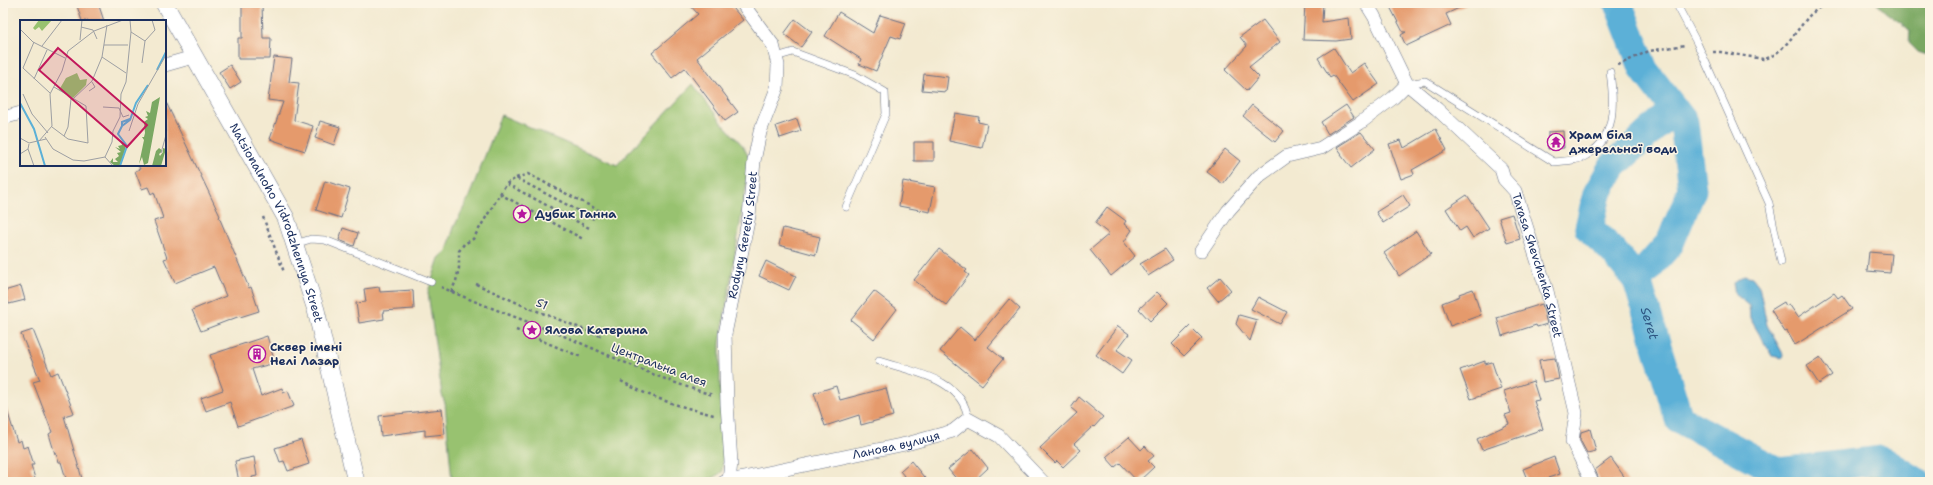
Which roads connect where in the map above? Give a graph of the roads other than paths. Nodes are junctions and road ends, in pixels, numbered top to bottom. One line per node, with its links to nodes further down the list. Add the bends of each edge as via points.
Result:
1 (164, 3): 5 (street, Natsionalnoho Vidrodzhennya Street)
2 (742, 3): 6 (street, Rodyny Geretiv Street, via 773,45)
3 (1366, 3): 9 (street, Tarasa Shevchenka Street)
4 (1676, 3): 15 (lane, via 1769,203)
5 (193, 57): 7 (street); 13 (street, Natsionalnoho Vidrodzhennya Street, via 267,183 286,218)
6 (776, 57): 12 (lane, via 793,52 855,75 885,92 886,114); 19 (street, Rodyny Geretiv Street, via 777,88 760,132 754,161 749,216 725,334 731,462)
7 (166, 65)
8 (1610, 72): 9 (lane, via 1613,107 1610,124 1602,142 1587,155 1554,162 1425,81)
9 (1407, 84): 14 (street, via 1394,98 1321,148 1288,156 1259,176 1228,212); 22 (street, Tarasa Shevchenka Street, via 1501,169 1504,178 1515,191 1547,291 1576,413 1572,441)
10 (20, 112): 11 (street)
11 (3, 118)
12 (846, 207)
13 (295, 244): 16 (lane, via 311,239 325,240); 20 (street, Natsionalnoho Vidrodzhennya Street, via 316,310)
14 (1201, 251)
15 (1781, 262)
16 (431, 282)
17 (879, 361): 18 (lane, via 937,380 951,388 967,409)
18 (968, 419): 19 (street, Ланова вулиця, via 953,431 910,443); 21 (street, via 999,436)
19 (727, 481)
20 (356, 482)
21 (1043, 482)
22 (1592, 482)

